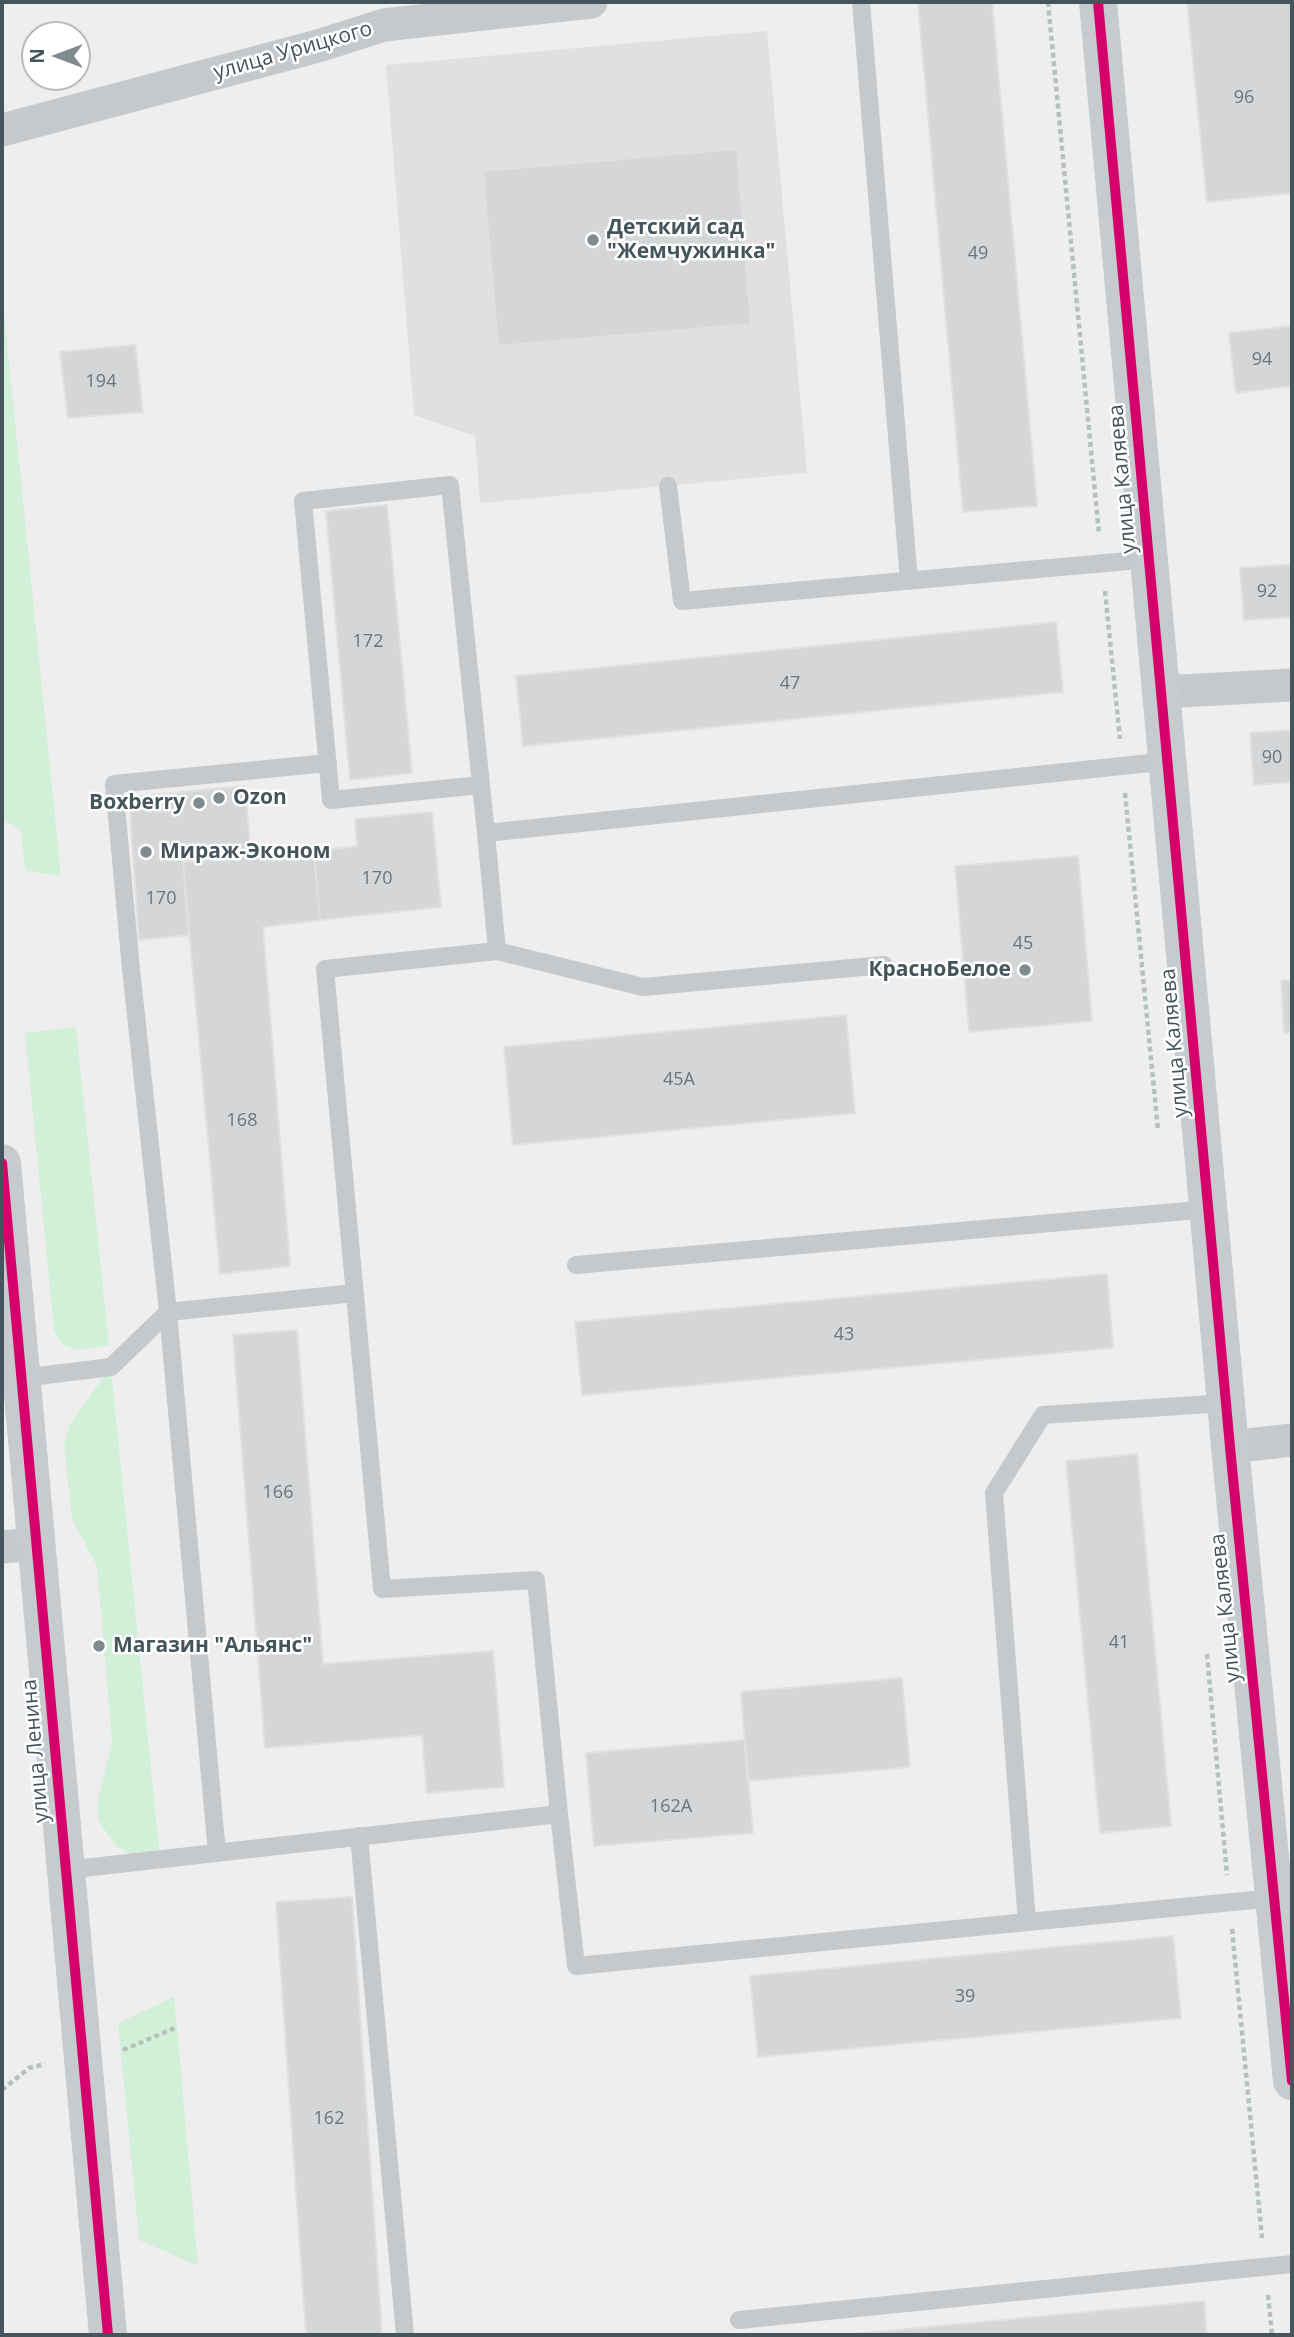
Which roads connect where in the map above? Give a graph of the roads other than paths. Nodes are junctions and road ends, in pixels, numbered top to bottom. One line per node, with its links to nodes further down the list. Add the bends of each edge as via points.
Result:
1 (591, 2): 4 (street, улица Урицкого, via 384,25)
2 (861, 2): 7 (lane)
3 (1097, 2): 6 (street, улица Каляева)
4 (2, 130)
5 (668, 486): 7 (lane, via 682,601)
6 (1150, 559): 7 (lane); 9 (street, улица Каляева)
7 (909, 581)
8 (1292, 685): 9 (street)
9 (1162, 692): 10 (street, улица Каляева)
10 (1169, 761): 13 (lane); 17 (street, улица Каляева)
11 (328, 763): 12 (lane, via 331,800); 12 (lane, via 303,501 450,485); 20 (lane, via 114,784)
12 (481, 785): 13 (lane)
13 (485, 833): 14 (lane)
14 (497, 951): 15 (lane, via 643,987); 19 (lane, via 325,969)
15 (884, 965)
16 (2, 1163): 21 (street, улица Ленина)
17 (1209, 1209): 18 (lane); 22 (street, улица Каляева)
18 (576, 1265)
19 (355, 1293): 20 (lane); 26 (lane, via 382,1589 536,1580)
20 (168, 1312): 21 (lane, via 111,1367); 28 (lane)
21 (22, 1378): 25 (street, улица Ленина)
22 (1226, 1404): 24 (street, улица Каляева); 31 (lane, via 1043,1415 994,1493)
23 (1292, 1440): 24 (street)
24 (1230, 1447): 30 (street, улица Каляева)
25 (19, 1545): 29 (street, улица Ленина)
26 (559, 1814): 27 (lane); 31 (lane, via 576,1966)
27 (359, 1836): 28 (lane); 36 (lane)
28 (217, 1853): 29 (lane)
29 (66, 1870): 35 (street, улица Ленина)
30 (1274, 1898): 31 (lane); 32 (street, улица Каляева)
31 (1027, 1922)
32 (1292, 2081)
33 (1292, 2264): 34 (lane)
34 (739, 2320)
35 (108, 2335)
36 (405, 2335)

